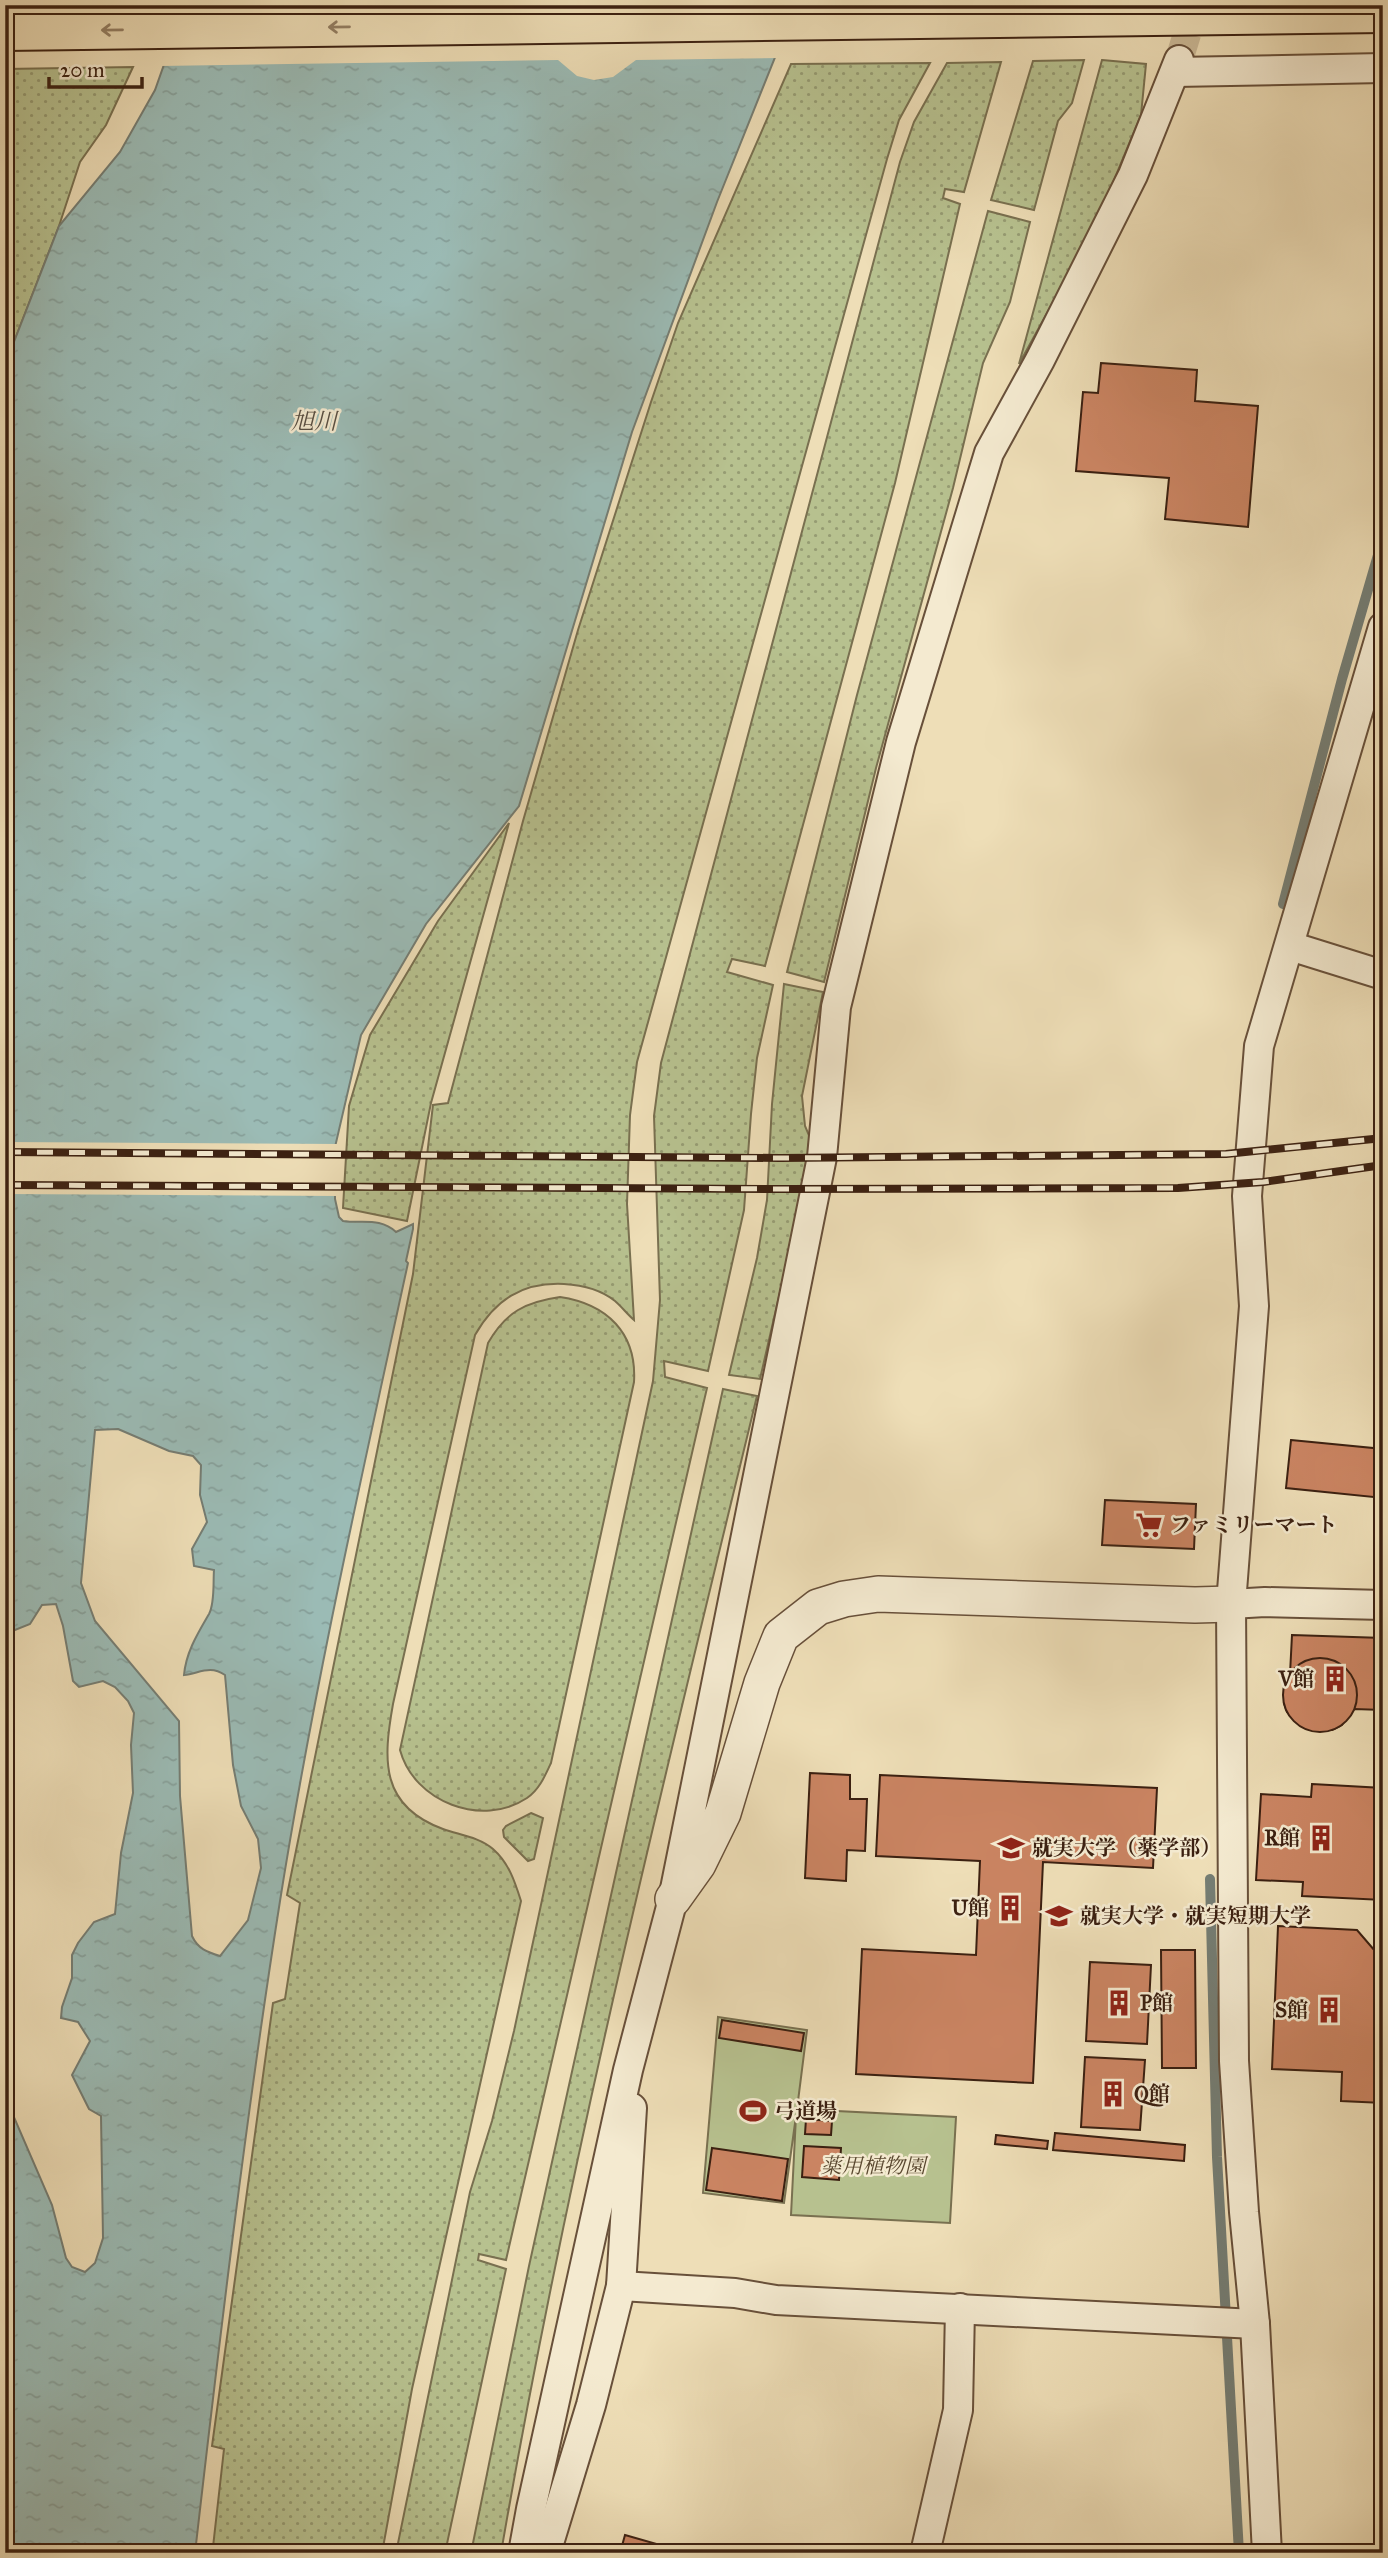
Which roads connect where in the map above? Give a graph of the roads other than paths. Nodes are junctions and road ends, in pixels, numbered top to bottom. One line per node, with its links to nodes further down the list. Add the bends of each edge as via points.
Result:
1 (1383, 13): 2 (main road, one-way to 2)
2 (5, 31)
3 (1383, 68): 9 (street, via 1177,66 1133,175 989,453 901,742 836,1007 820,1167)
4 (1383, 627): 5 (street)
5 (1290, 946): 6 (street); 7 (street, via 1259,1046 1250,1134 1247,1196 1254,1306)
6 (1383, 975)
7 (1231, 1604): 8 (street); 9 (street, via 878,1594 818,1607 781,1636 723,1813 698,1864); 13 (street, via 1234,2062 1244,2211)
8 (1383, 1605)
9 (673, 1899): 10 (street)
10 (628, 2070): 11 (street, via 633,2116); 14 (street)
11 (621, 2286): 12 (street, via 776,2300); 15 (street)
12 (960, 2308): 13 (street); 16 (street, via 958,2410)
13 (1235, 2323): 17 (street)
14 (523, 2553)
15 (546, 2553)
16 (925, 2553)
17 (1266, 2553)

